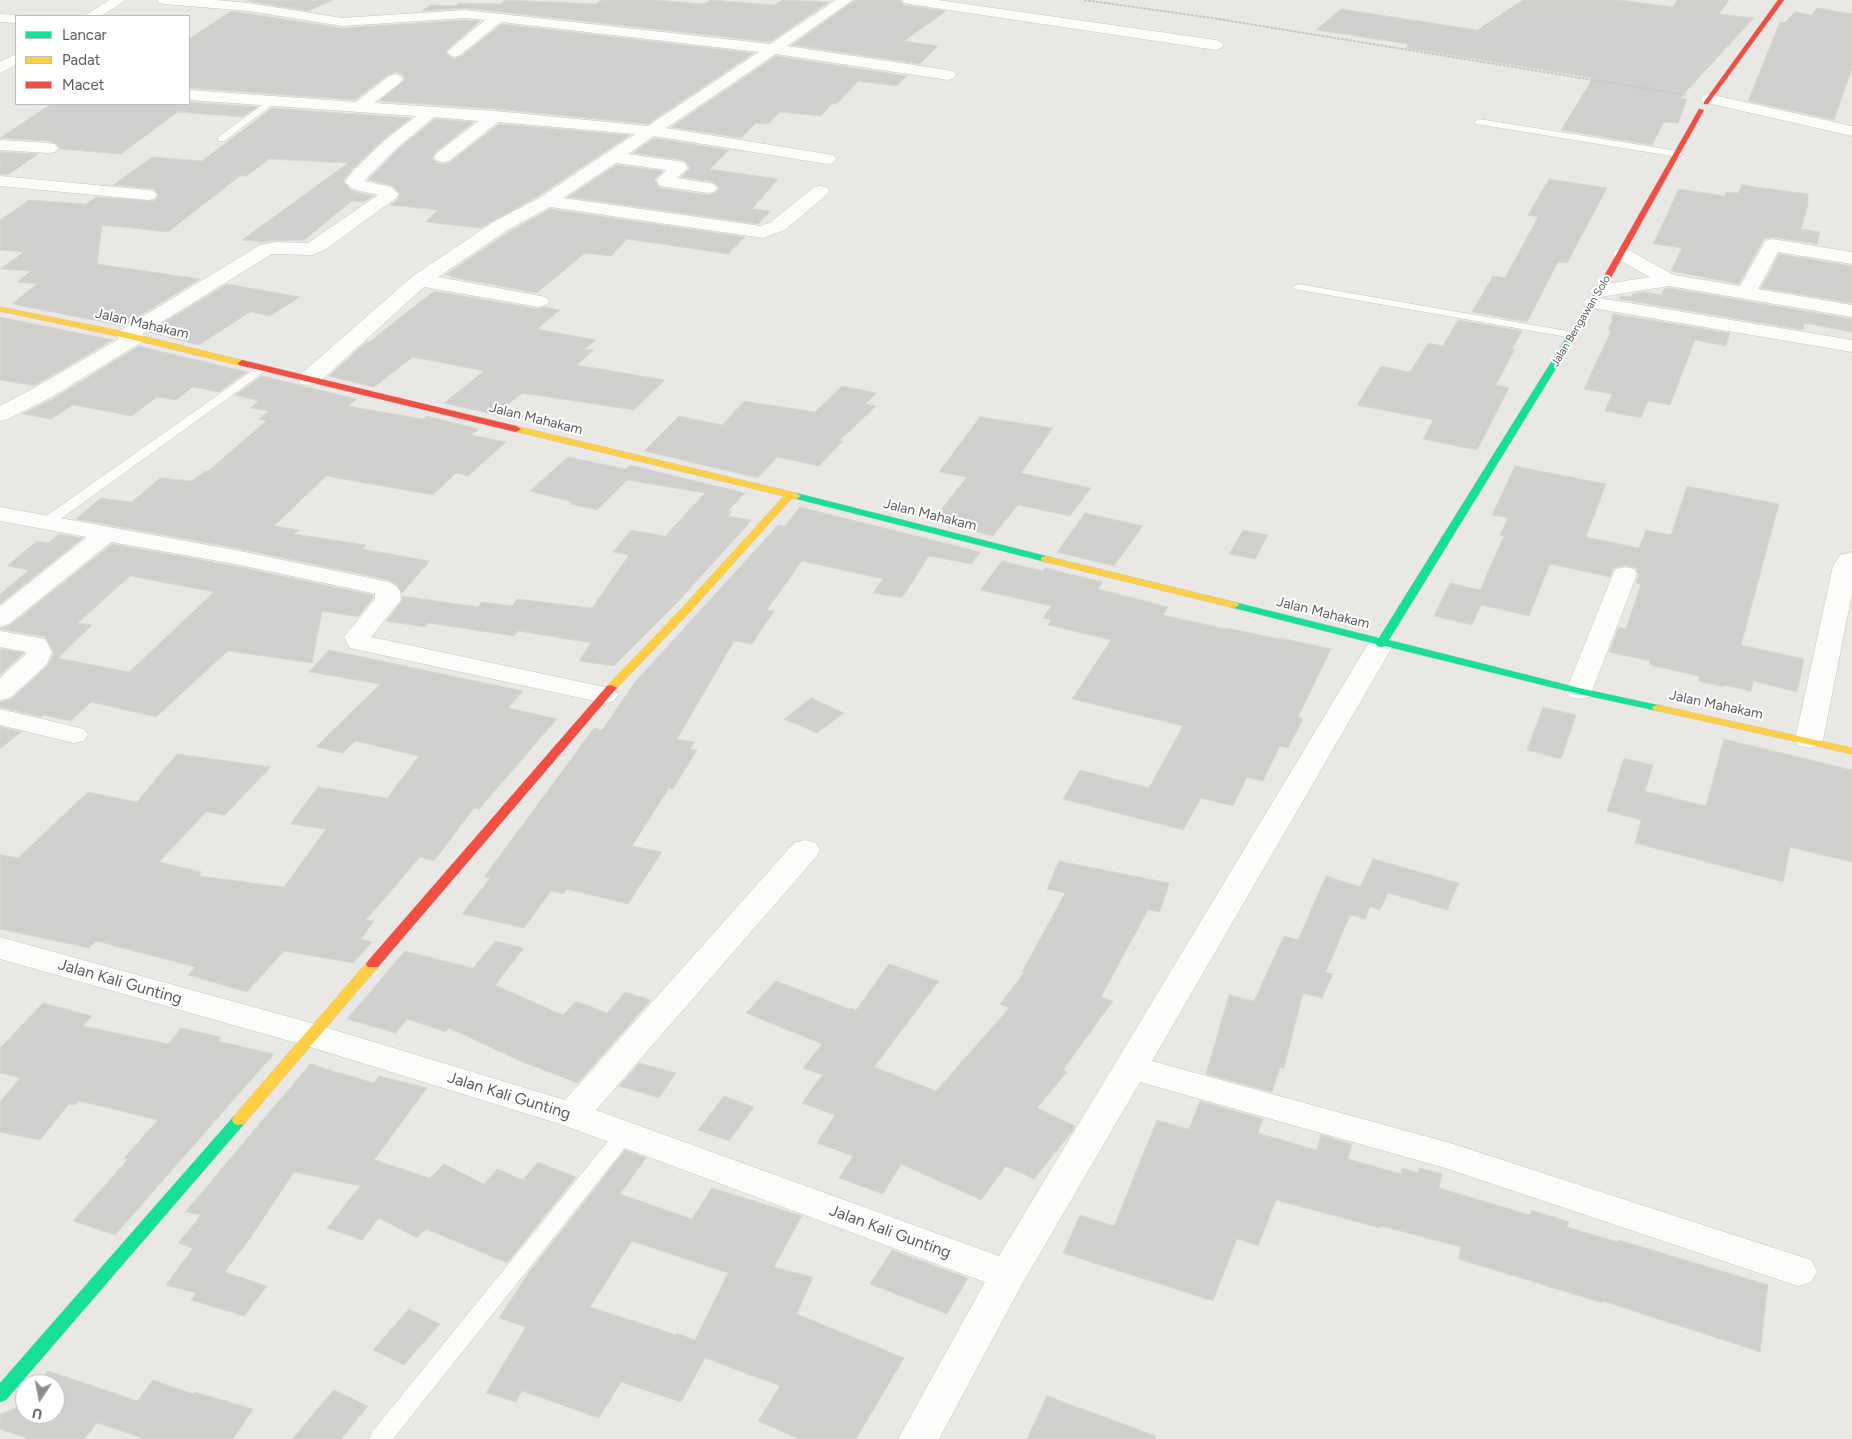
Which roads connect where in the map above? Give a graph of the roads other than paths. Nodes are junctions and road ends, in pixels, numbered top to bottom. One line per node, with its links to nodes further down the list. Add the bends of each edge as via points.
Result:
1 (119, 0): 7 (street)
2 (164, 0): 6 (street)
3 (846, 0): 12 (street)
4 (908, 0): 11 (street)
5 (1781, 0): 20 (main road, Jalan Bengawan Solo)
6 (257, 3): 8 (street, via 342,22 465,14)
7 (93, 15)
8 (498, 17): 12 (street); 13 (street)
9 (0, 18): 10 (street)
10 (15, 19)
11 (1216, 46)
12 (773, 49): 16 (street); 25 (street)
13 (454, 52)
14 (15, 60): 15 (street)
15 (0, 68)
16 (948, 75)
17 (395, 79): 21 (street)
18 (190, 95): 19 (street)
19 (273, 100): 21 (street); 27 (lane)
20 (1705, 104): 26 (street); 30 (main road, Jalan Bengawan Solo)
21 (361, 106): 22 (street)
22 (431, 112): 23 (street); 50 (street, via 392,144 354,182 386,191 390,194 387,197 319,246 312,249 267,249)
23 (494, 116): 25 (street); 31 (street)
24 (1479, 122): 30 (lane)
25 (652, 131): 32 (street); 33 (street)
26 (1852, 131)
27 (221, 139)
28 (0, 145): 29 (street)
29 (49, 148)
30 (1678, 154): 39 (main road, Jalan Bengawan Solo)
31 (443, 157)
32 (612, 157): 35 (street, via 678,166 666,182); 38 (street)
33 (827, 159)
34 (0, 181): 37 (street)
35 (708, 188)
36 (820, 191): 38 (street, via 778,226 763,232)
37 (148, 195)
38 (547, 201): 41 (street, via 502,225)
39 (1622, 254): 42 (street); 45 (main road, Jalan Bengawan Solo)
40 (1852, 258): 44 (street, via 1772,245)
41 (420, 280): 46 (street); 53 (street)
42 (1669, 280): 44 (street); 45 (street)
43 (1298, 287): 49 (lane)
44 (1747, 292): 48 (street)
45 (1596, 297): 49 (main road, Jalan Bengawan Solo); 51 (street)
46 (539, 301)
47 (0, 309): 50 (main road, Jalan Mahakam)
48 (1852, 311)
49 (1573, 335): 63 (main road, Jalan Bengawan Solo)
50 (131, 337): 52 (main road, Jalan Mahakam); 54 (street, via 42,393)
51 (1852, 346)
52 (263, 368): 53 (main road, Jalan Mahakam); 57 (lane)
53 (308, 379): 55 (main road, Jalan Mahakam)
54 (0, 414)
55 (790, 496): 63 (main road, Jalan Mahakam); 66 (main road)
56 (0, 514): 57 (street)
57 (47, 522): 58 (street)
58 (107, 533): 61 (street); 66 (street, via 380,587 387,591 388,600 357,637 360,642)
59 (1852, 559): 69 (street, via 1845,566)
60 (1625, 574): 64 (street)
61 (0, 619)
62 (0, 639): 65 (street, via 36,645 40,652 38,658)
63 (1381, 644): 64 (main road, Jalan Mahakam); 74 (street)
64 (1579, 691): 69 (main road, Jalan Mahakam)
65 (0, 692)
66 (604, 695): 73 (main road)
67 (0, 718): 68 (street)
68 (74, 735)
69 (1809, 740): 70 (main road, Jalan Mahakam)
70 (1852, 751)
71 (805, 850): 75 (street)
72 (0, 948): 73 (street, Jalan Kali Gunting)
73 (311, 1035): 75 (street, Jalan Kali Gunting); 79 (main road)
74 (1129, 1067): 77 (street, via 1450,1156); 78 (street)
75 (572, 1115): 76 (street, Jalan Kali Gunting)
76 (625, 1134): 78 (street, Jalan Kali Gunting); 80 (lane)
77 (1798, 1271)
78 (1008, 1275): 81 (street)
79 (0, 1395)
80 (380, 1439)
81 (918, 1439)

